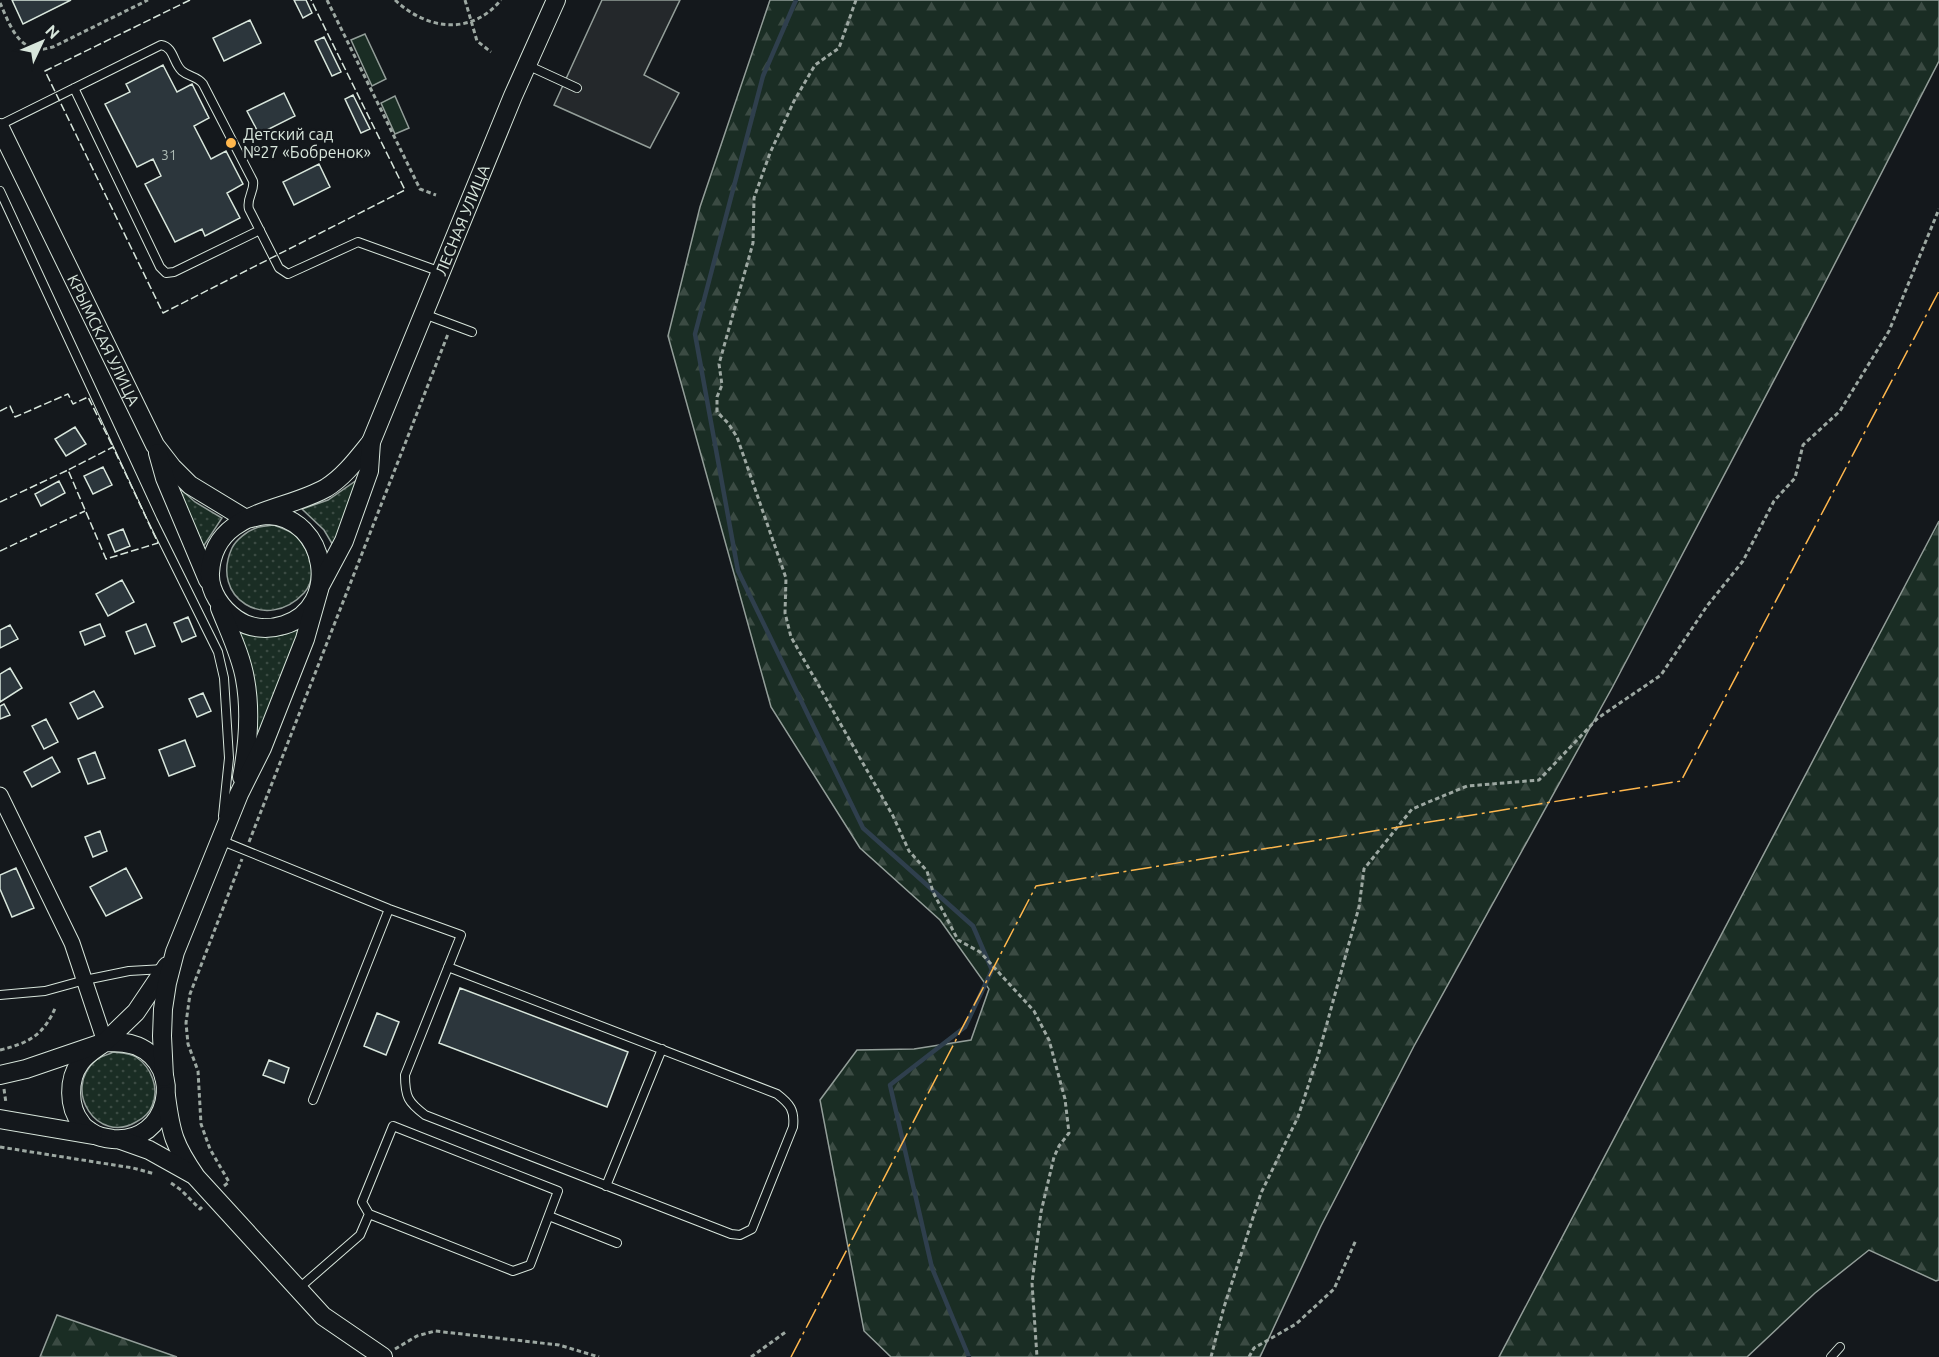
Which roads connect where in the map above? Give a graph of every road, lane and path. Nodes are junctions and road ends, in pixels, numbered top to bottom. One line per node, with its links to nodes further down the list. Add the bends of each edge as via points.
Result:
1 (148, 0): 8 (path, via 53,47 39,50 26,45 16,34)
2 (327, 0): 16 (path, via 420,189)
3 (395, 0): 9 (path, via 425,21 442,25)
4 (465, 0): 9 (path)
5 (501, 0): 9 (path, via 487,14)
6 (556, 0): 11 (street, ЛЕСНАЯ УЛИЦА)
7 (856, 0): 63 (path, via 839,48 815,65 794,101 754,198 753,243 719,364 722,385 717,412 737,437 786,578 785,613 791,637 909,851 927,872 958,940 980,952 1009,982 1034,1011 1049,1040 1065,1099 1069,1133 1054,1157 1041,1212 1032,1283)
8 (0, 3)
9 (471, 21): 10 (path, via 477,41)
10 (491, 52)
11 (527, 65): 13 (lane); 19 (street, ЛЕСНАЯ УЛИЦА)
12 (74, 88): 14 (lane); 18 (lane, via 166,273); 18 (lane, via 161,45 169,48 182,71 203,84 253,181 247,202)
13 (577, 88)
14 (0, 127): 24 (street, КРЫМСКАЯ УЛИЦА)
15 (0, 191): 30 (lane, via 218,652 224,678 229,758)
16 (436, 195)
17 (1939, 209): 64 (path, via 1889,331 1840,411 1803,445 1795,478 1773,501 1743,561 1661,675 1598,718 1539,780 1467,786 1413,809 1364,870 1359,907 1318,1056 1298,1117 1261,1193)
18 (260, 230): 19 (lane, via 279,268 288,274 358,242)
19 (441, 272): 20 (street, ЛЕСНАЯ УЛИЦА)
20 (424, 314): 21 (lane); 23 (street, ЛЕСНАЯ УЛИЦА)
21 (452, 324): 22 (lane); 31 (path)
22 (472, 332)
23 (371, 442): 25 (street, via 328,486 302,500); 26 (street, via 369,471 344,542)
24 (156, 445): 25 (street, КРЫМСКАЯ УЛИЦА, via 190,485); 27 (street, via 165,478)
25 (246, 519): 26 (street, via 268,515 288,520 304,531 316,547 322,566); 27 (street, via 218,542 211,559 210,578)
26 (321, 586): 27 (street, via 301,616 271,628 240,622 227,613); 28 (street, via 305,639 262,748)
27 (215, 595): 28 (street, via 245,678 249,719)
28 (239, 794): 30 (street)
29 (0, 795): 36 (street, via 58,914)
30 (220, 841): 31 (lane); 33 (street)
31 (246, 851): 32 (lane); 52 (path, via 190,994 186,1023 188,1044 198,1071 201,1124 229,1182)
32 (389, 909): 34 (lane, via 461,935); 45 (lane)
33 (176, 952): 35 (street); 43 (street, via 163,1009)
34 (448, 967): 40 (lane); 51 (lane, via 405,1075 410,1104 425,1115)
35 (165, 969): 36 (lane); 39 (street, via 136,1012)
36 (85, 980): 37 (lane, via 45,991); 39 (street)
37 (0, 995)
38 (56, 1006): 41 (path, via 50,1022 39,1034 18,1046)
39 (105, 1042): 42 (street); 43 (street, via 138,1046 150,1054); 47 (street, via 80,1063 71,1092 81,1123)
40 (662, 1049): 51 (lane); 51 (lane, via 777,1094 788,1102 795,1116 793,1127 758,1217 752,1229 740,1235 731,1234)
41 (0, 1050)
42 (0, 1075)
43 (164, 1077): 44 (street)
44 (166, 1096): 48 (street, via 156,1122 147,1131); 50 (street, via 170,1130)
45 (314, 1100)
46 (0, 1119): 47 (street)
47 (95, 1135): 48 (street)
48 (121, 1140): 50 (street, via 149,1150)
49 (0, 1147): 52 (path, via 155,1174 181,1190 200,1209)
50 (196, 1177): 52 (street)
51 (606, 1186)
52 (214, 1196): 57 (street)
53 (369, 1214): 54 (lane, via 513,1271 530,1265); 54 (lane, via 362,1202 393,1126 558,1191); 57 (lane, via 360,1235)
54 (549, 1216): 56 (lane)
55 (1356, 1240): 65 (path, via 1334,1289 1296,1324 1254,1348)
56 (617, 1243)
57 (298, 1289): 60 (street, via 323,1316)
58 (787, 1331): 62 (path)
59 (1840, 1347): 66 (lane)
60 (388, 1354): 61 (path, via 417,1335 435,1331 559,1346)
61 (599, 1357)
62 (752, 1357)
63 (1037, 1357)
64 (1211, 1357)
65 (1249, 1357)
66 (1831, 1357)

